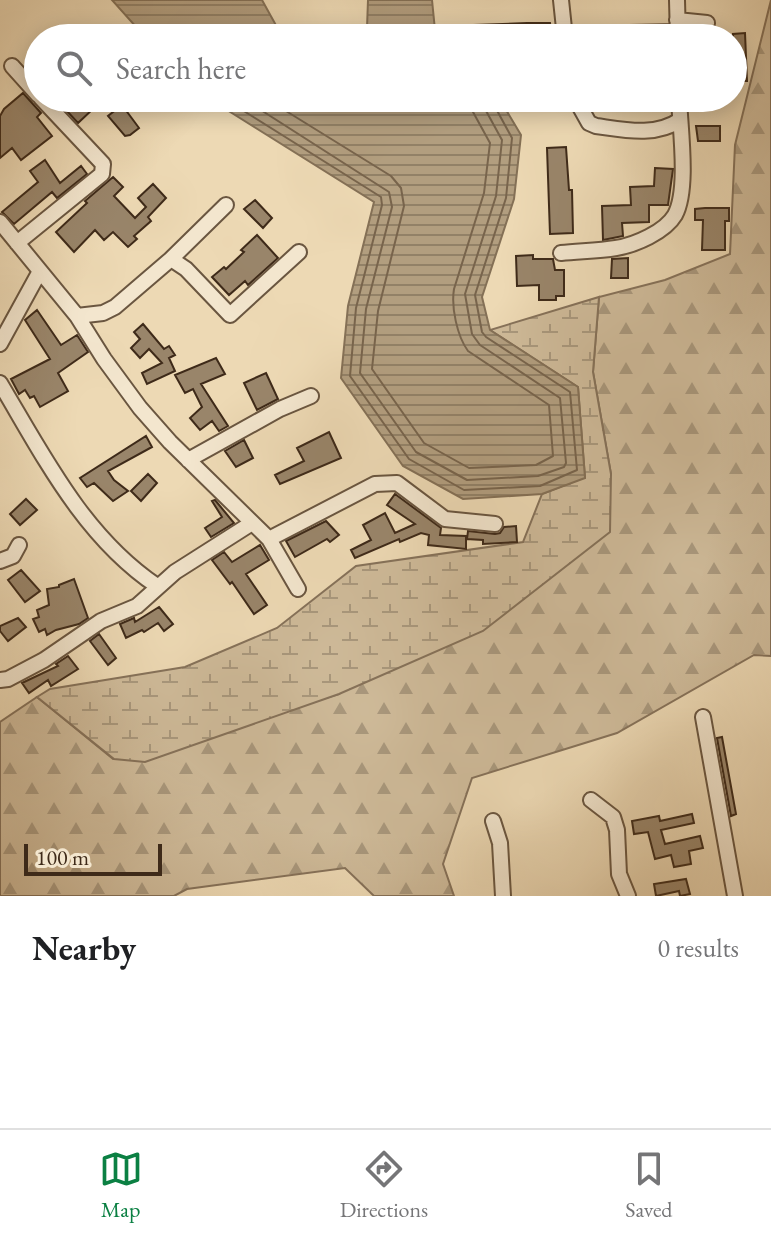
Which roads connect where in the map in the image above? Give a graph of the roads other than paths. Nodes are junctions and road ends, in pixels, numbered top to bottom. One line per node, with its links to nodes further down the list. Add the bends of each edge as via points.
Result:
1 (561, 0): 4 (street)
2 (677, 0): 5 (street)
3 (707, 23): 6 (street)
4 (564, 24)
5 (677, 24)
6 (703, 24)
7 (12, 66): 8 (street)
8 (24, 79)
9 (55, 112): 15 (street, via 103,164 102,174)
10 (583, 112): 12 (street, via 596,126 655,131)
11 (680, 112): 12 (street)
12 (680, 120): 17 (street, via 682,180 669,222 632,244)
13 (226, 205): 18 (street)
14 (0, 222): 15 (street)
15 (17, 243): 19 (street)
16 (299, 252): 18 (street, via 230,315)
17 (561, 253)
18 (171, 259): 20 (street, via 115,307)
19 (40, 271): 20 (street); 21 (street)
20 (77, 316): 24 (street, via 140,408)
21 (0, 344)
22 (0, 383): 30 (street, via 72,504 124,561)
23 (311, 396): 24 (street)
24 (188, 460): 25 (street)
25 (252, 523): 27 (street); 30 (street)
26 (495, 524): 27 (street, via 445,519 397,483 375,484)
27 (269, 539): 31 (street)
28 (19, 545): 29 (street, via 13,556)
29 (0, 561)
30 (157, 586): 32 (street, via 137,606)
31 (298, 589)
32 (0, 680)
33 (703, 717): 38 (street)
34 (591, 800): 37 (street, via 616,824 619,874)
35 (493, 821): 36 (street, via 500,843)
36 (503, 896)
37 (628, 896)
38 (735, 896)

